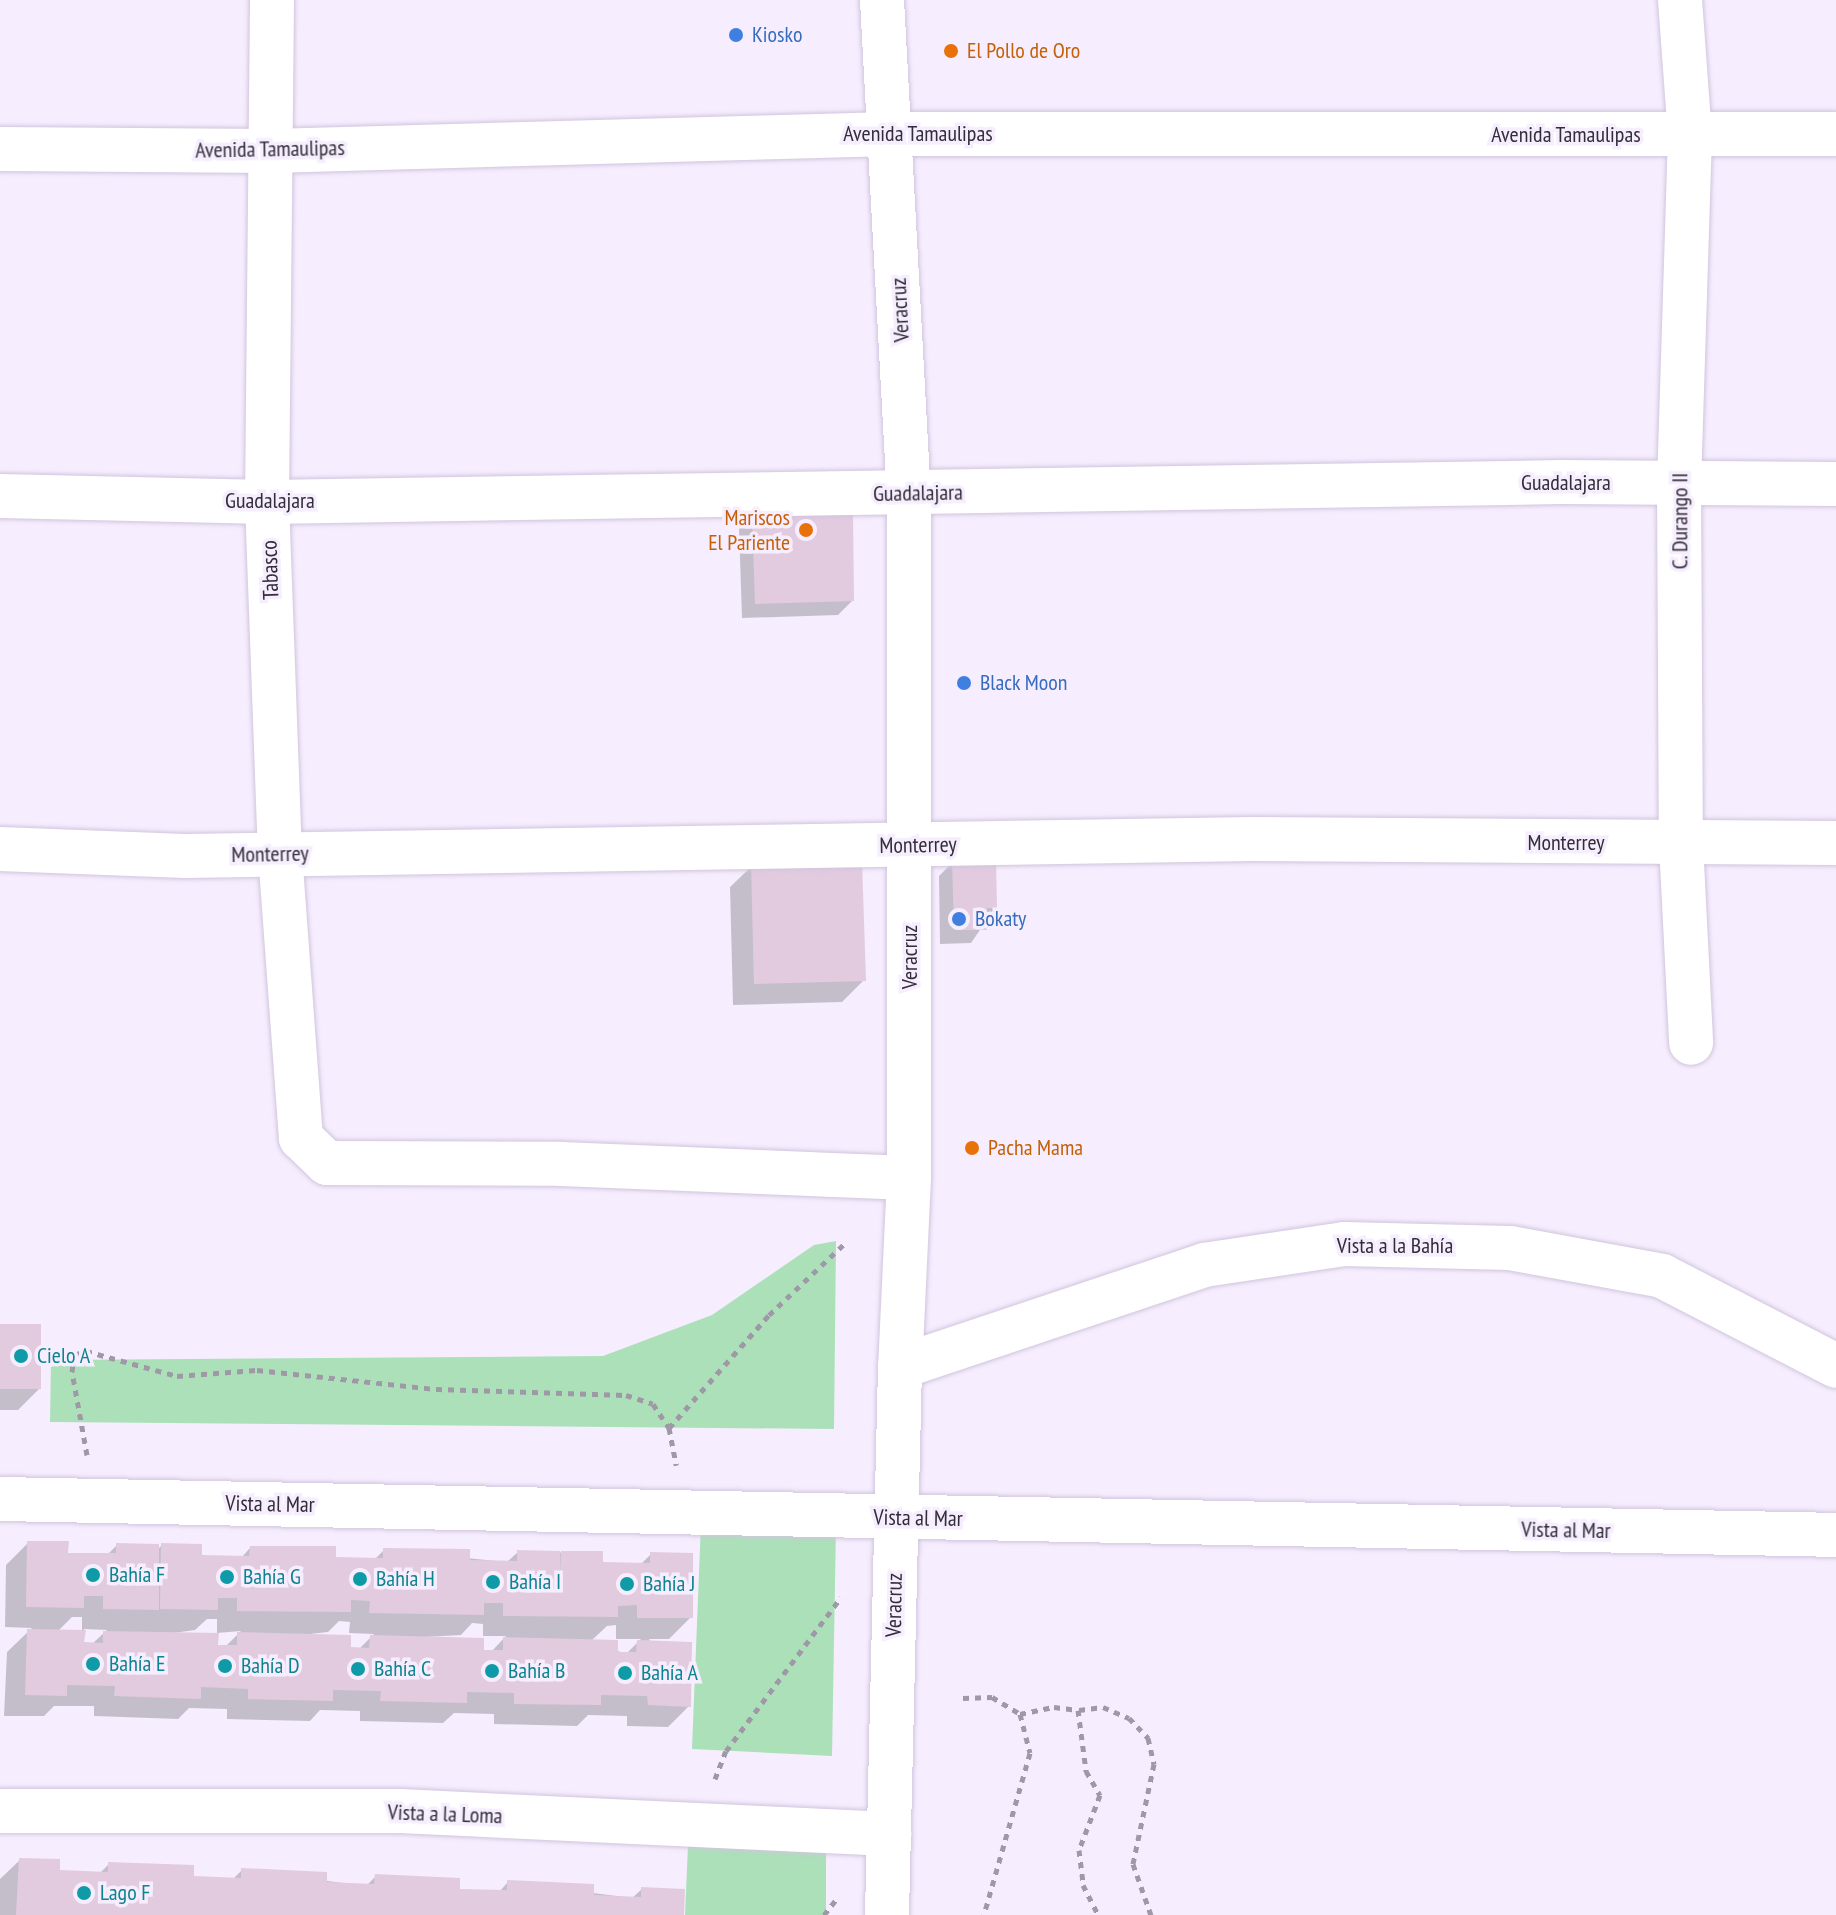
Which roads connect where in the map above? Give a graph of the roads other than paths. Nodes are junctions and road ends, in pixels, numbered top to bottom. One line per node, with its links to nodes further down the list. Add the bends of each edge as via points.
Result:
1 (272, 0): 8 (street, Tabasco)
2 (882, 0): 4 (street, Veracruz)
3 (1680, 0): 6 (street, C. Durango II)
4 (891, 134): 6 (street, Avenida Tamaulipas); 8 (street, Avenida Tamaulipas); 11 (street, Veracruz)
5 (1836, 134): 6 (street, Avenida Tamaulipas)
6 (1690, 135): 9 (street, C. Durango II)
7 (0, 149): 8 (street, Avenida Tamaulipas)
8 (271, 151): 13 (street, Tabasco)
9 (1679, 483): 10 (street, Guadalajara); 11 (street, Guadalajara); 14 (street, C. Durango II)
10 (1836, 484)
11 (909, 493): 13 (street, Guadalajara); 16 (street, Veracruz)
12 (0, 496): 13 (street, Guadalajara)
13 (267, 502): 18 (street, Tabasco)
14 (1681, 843): 15 (street, Monterrey); 16 (street, Monterrey, via 1253,839); 19 (street, C. Durango II)
15 (1836, 843)
16 (910, 845): 18 (street, Monterrey); 20 (street, Veracruz)
17 (0, 849): 18 (street, Monterrey, via 185,856)
18 (280, 853): 20 (street, Tabasco, via 301,1138 327,1163 561,1164)
19 (1691, 1043)
20 (909, 1178): 22 (street, Veracruz)
21 (1836, 1366): 22 (street, Vista a la Bahía, via 1662,1276 1510,1248 1344,1244 1204,1265)
22 (900, 1367): 24 (street, Veracruz)
23 (0, 1499): 24 (street, Vista al Mar)
24 (895, 1517): 25 (street, Vista al Mar); 27 (street, Veracruz)
25 (1836, 1535)
26 (0, 1811): 27 (street, Vista a la Loma, via 400,1811)
27 (889, 1834): 28 (street, Veracruz)
28 (887, 1915)

